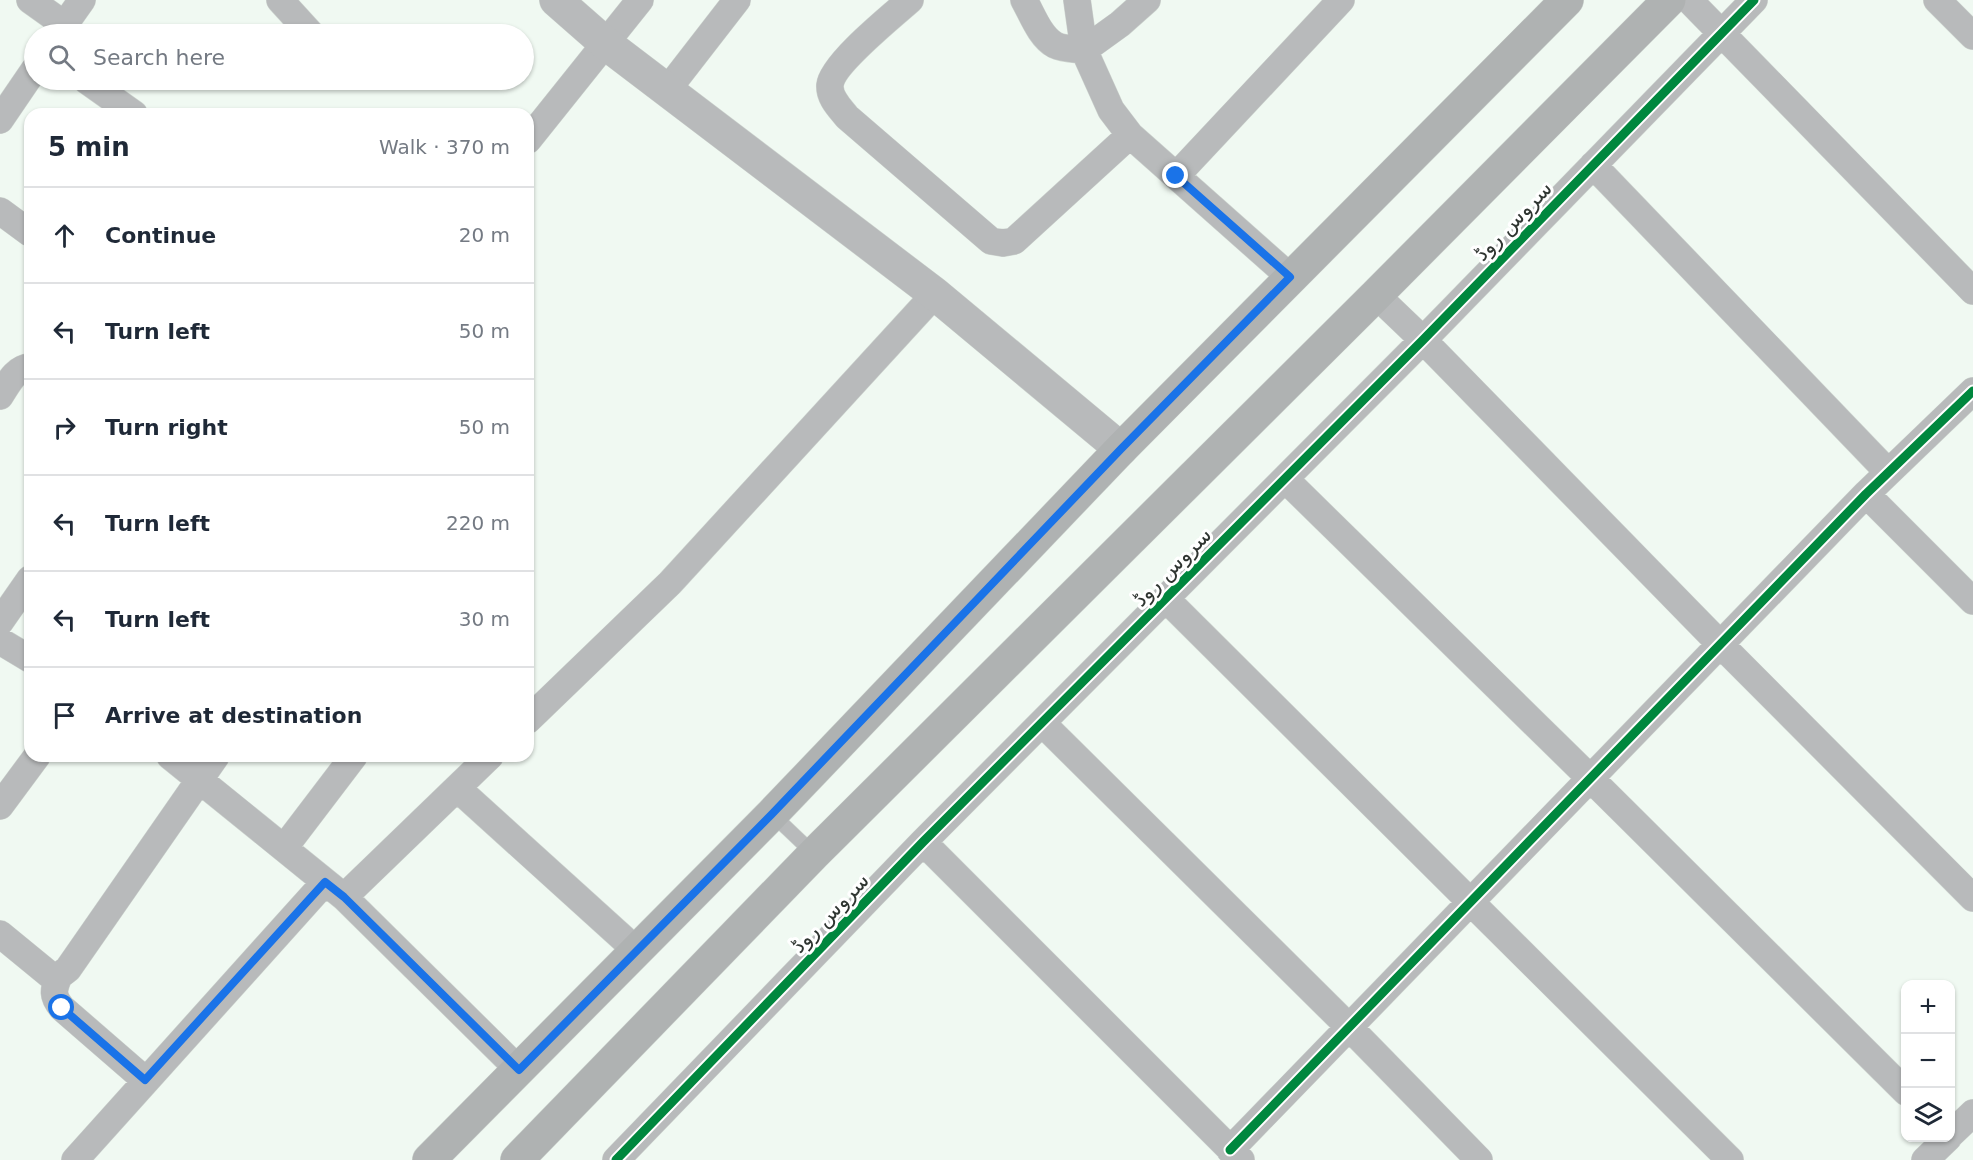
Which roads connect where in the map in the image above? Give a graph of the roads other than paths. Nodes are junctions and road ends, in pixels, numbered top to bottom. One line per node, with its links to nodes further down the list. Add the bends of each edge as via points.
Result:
1 (30, 0): 17 (street)
2 (82, 0): 18 (street)
3 (280, 0): 19 (street)
4 (556, 0): 22 (street)
5 (640, 0): 22 (street)
6 (736, 0): 25 (street)
7 (910, 0): 30 (street, via 840,64 830,84 832,98 847,117 991,241 1014,241)
8 (1024, 0): 23 (street, via 1053,44)
9 (1077, 0): 23 (street)
10 (1147, 0): 23 (street)
11 (1341, 0): 32 (street)
12 (1567, 0): 35 (main road)
13 (1669, 0): 38 (main road)
14 (1689, 0): 20 (street)
15 (1754, 0): 20 (street, سروس روڈ)
16 (1937, 0): 21 (street)
17 (56, 24)
18 (66, 24)
19 (302, 24)
20 (1722, 32): 31 (street, سروس روڈ); 36 (street)
21 (1973, 36)
22 (605, 43): 25 (street); 29 (street)
23 (1084, 50): 30 (street, via 1111,110)
24 (24, 85): 28 (street)
25 (668, 89): 37 (street)
26 (100, 90): 27 (street)
27 (126, 108)
28 (0, 120)
29 (534, 132)
30 (1130, 135): 32 (street)
31 (1593, 165): 39 (street, سروس روڈ); 44 (street)
32 (1176, 176): 35 (street)
33 (0, 212): 34 (street)
34 (24, 229)
35 (1290, 277): 43 (main road)
36 (1973, 291)
37 (935, 294): 43 (street); 54 (street, via 670,583)
38 (1376, 295): 39 (street); 68 (main road)
39 (1423, 340): 45 (street, سروس روڈ); 52 (street)
40 (24, 367): 42 (street)
41 (1973, 391): 44 (street)
42 (0, 396)
43 (1121, 449): 65 (main road)
44 (1888, 472): 46 (street)
45 (1285, 479): 48 (street, سروس روڈ); 62 (street)
46 (1866, 494): 49 (street); 52 (street)
47 (24, 588): 50 (street)
48 (1166, 598): 55 (street, سروس روڈ); 71 (street)
49 (1973, 601)
50 (0, 622)
51 (0, 641): 53 (street)
52 (1721, 645): 62 (street); 70 (street)
53 (24, 655)
54 (534, 714)
55 (1042, 723): 66 (street, سروس روڈ); 75 (street)
56 (33, 762): 64 (street)
57 (178, 762): 61 (street)
58 (211, 762): 61 (street)
59 (349, 762): 67 (street)
60 (484, 762): 63 (street)
61 (199, 778): 67 (street); 74 (street)
62 (1591, 779): 71 (street); 78 (street)
63 (457, 788): 69 (street); 73 (street)
64 (0, 806)
65 (772, 814): 68 (lane); 73 (main road)
66 (923, 842): 82 (street); 86 (street, سروس روڈ)
67 (284, 848): 69 (street)
68 (814, 854): 85 (main road)
69 (335, 890): 76 (street); 77 (street)
70 (1973, 898)
71 (1470, 903): 75 (street); 88 (street)
72 (0, 934): 74 (street, via 50,975)
73 (637, 951): 76 (main road)
74 (60, 976): 77 (street, via 53,990 62,1008)
75 (1349, 1027): 82 (street); 87 (street)
76 (519, 1070): 84 (main road)
77 (145, 1080): 83 (street)
78 (1901, 1088)
79 (1973, 1113): 80 (street)
80 (1955, 1130)
81 (1943, 1142): 89 (street)
82 (1236, 1155)
83 (75, 1160)
84 (429, 1160)
85 (517, 1160)
86 (616, 1160)
87 (1479, 1160)
88 (1730, 1160)
89 (1925, 1160)

